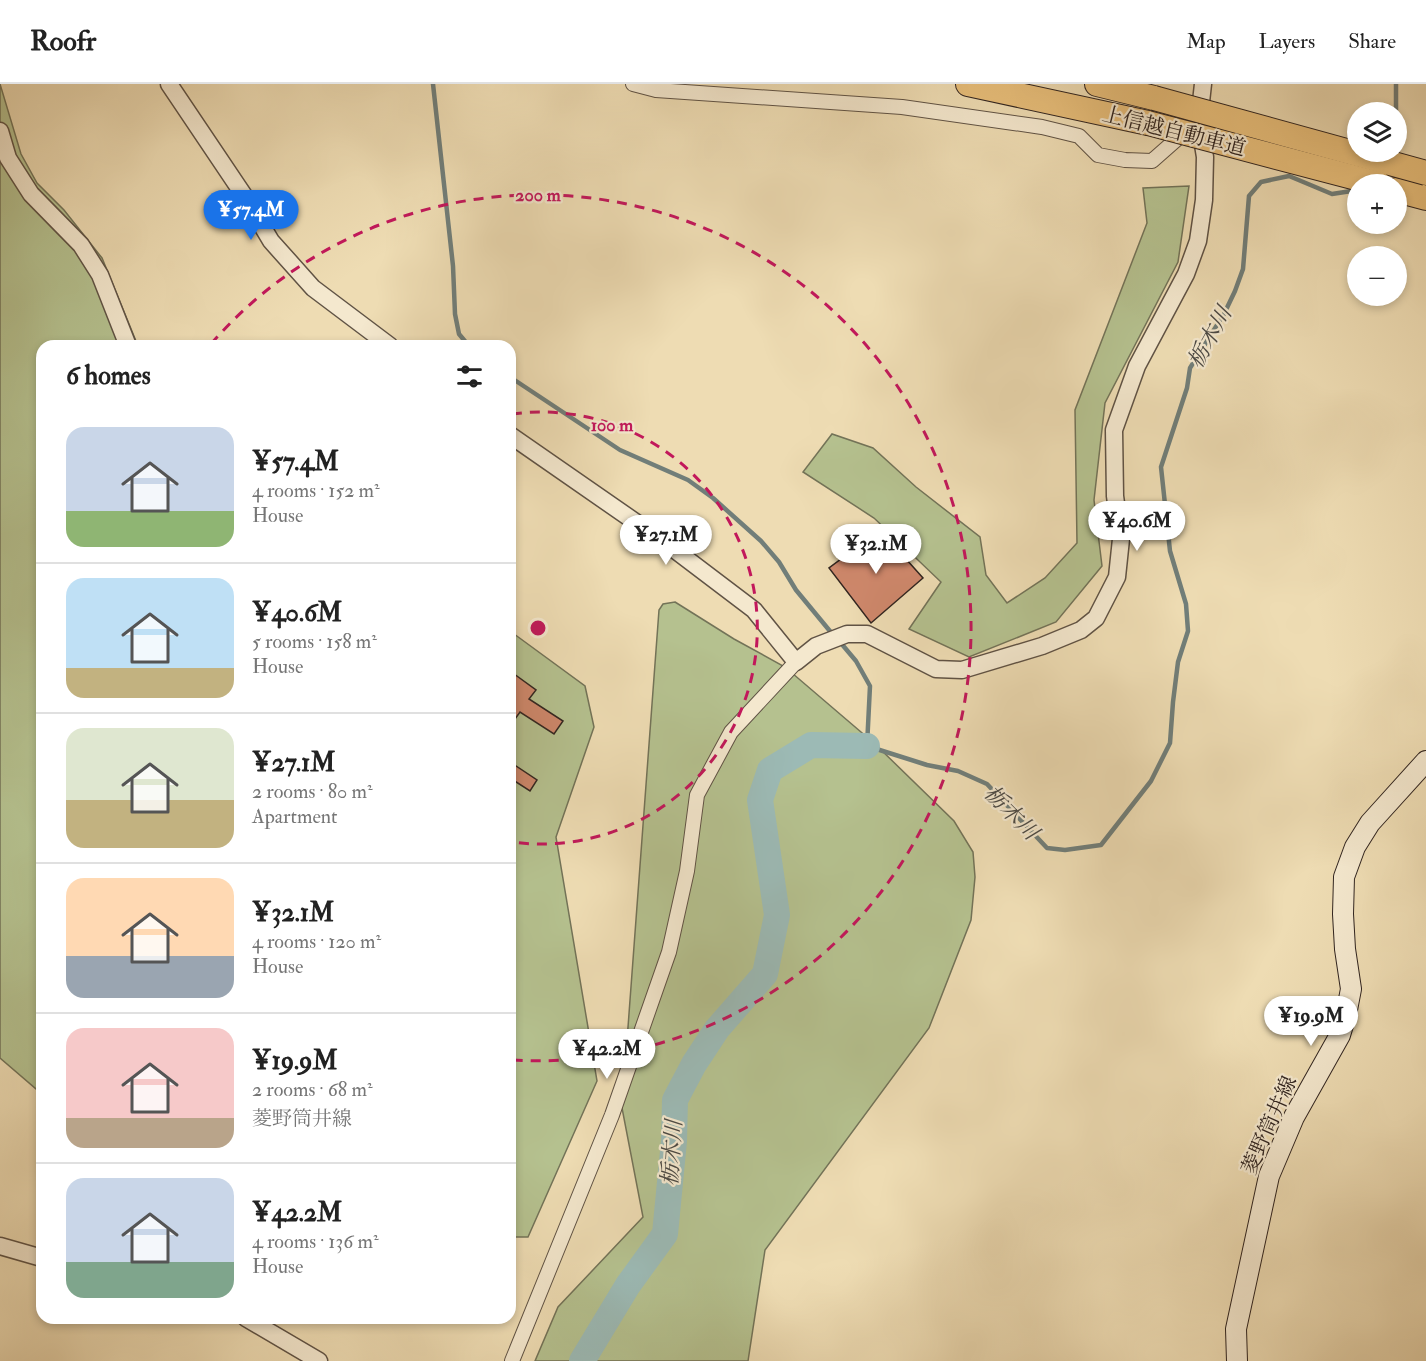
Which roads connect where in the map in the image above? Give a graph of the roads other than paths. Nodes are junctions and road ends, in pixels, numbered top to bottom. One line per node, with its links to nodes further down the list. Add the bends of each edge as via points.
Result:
1 (169, 84): 13 (street, via 271,241 314,288)
2 (633, 84): 6 (street, via 656,90 902,107 1042,127 1079,136 1098,155 1125,160 1152,161)
3 (968, 84): 9 (highway, 上信越自動車道, bridge, via 1148,123)
4 (1097, 84): 8 (highway, 上信越自動車道, bridge)
5 (1203, 84): 6 (street)
6 (1199, 120): 15 (street, via 1205,157 1198,241 1186,274 1137,366 1114,430 1115,496 1121,539 1117,577 1096,618 1081,630 1042,646 962,670 936,669 867,634 847,634 816,646)
7 (0, 131): 12 (street, via 8,158 31,194 81,245 100,275)
8 (1426, 172)
9 (1347, 176)
10 (1407, 193): 11 (highway)
11 (1426, 198)
12 (126, 340)
13 (382, 340)
14 (516, 439): 15 (street, via 754,610)
15 (796, 662): 21 (street, via 730,732 697,795 687,871 669,952 612,1115)
16 (1426, 761): 22 (main road, 菱野筒井線, via 1370,823 1354,847 1344,877 1345,949 1352,989 1340,1035 1294,1117 1269,1176 1236,1329)
17 (0, 1246): 18 (street)
18 (36, 1256)
19 (256, 1324): 20 (street)
20 (319, 1361)
21 (512, 1361)
22 (1237, 1361)

